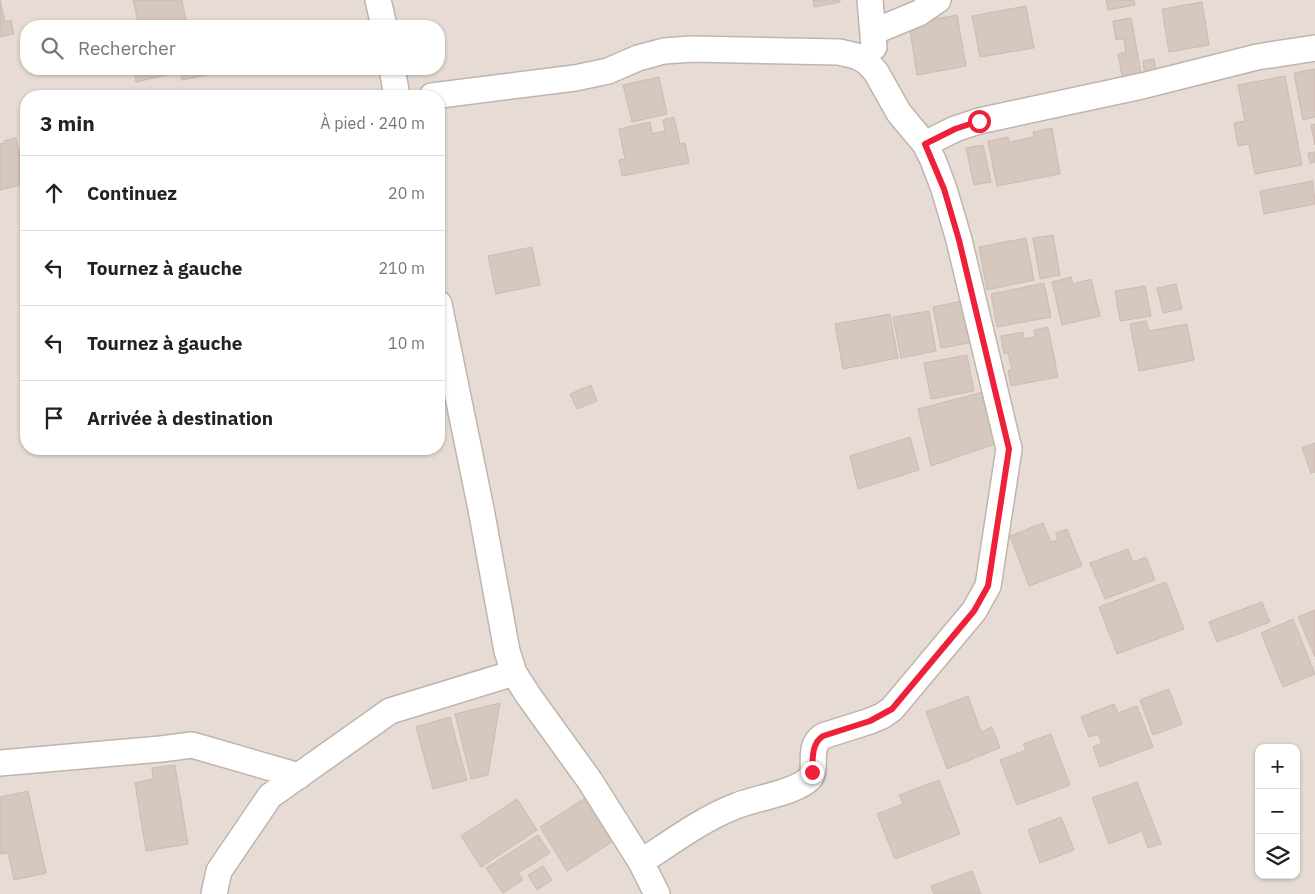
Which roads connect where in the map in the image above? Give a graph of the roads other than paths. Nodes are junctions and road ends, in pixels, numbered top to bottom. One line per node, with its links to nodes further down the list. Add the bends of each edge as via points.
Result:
1 (378, 0): 4 (street)
2 (870, 0): 5 (street)
3 (938, 0): 5 (street)
4 (383, 20)
5 (873, 32): 7 (street)
6 (1315, 48): 11 (street, via 1257,57 979,121)
7 (876, 72): 10 (street, via 856,56 839,52 692,49 664,51 608,71 575,78); 11 (street, via 899,113)
8 (393, 75): 9 (street)
9 (396, 90)
10 (445, 94)
11 (925, 144): 16 (street, via 944,189 959,240 1009,449 988,586 974,611 892,709 882,716 818,739 812,772 807,781 701,822)
12 (445, 333): 13 (street)
13 (514, 673): 15 (street, via 390,711); 16 (street, via 590,781)
14 (0, 763): 15 (street, via 192,744)
15 (299, 776): 17 (street, via 270,796 219,871)
16 (641, 862): 18 (street)
17 (214, 894)
18 (657, 894)

